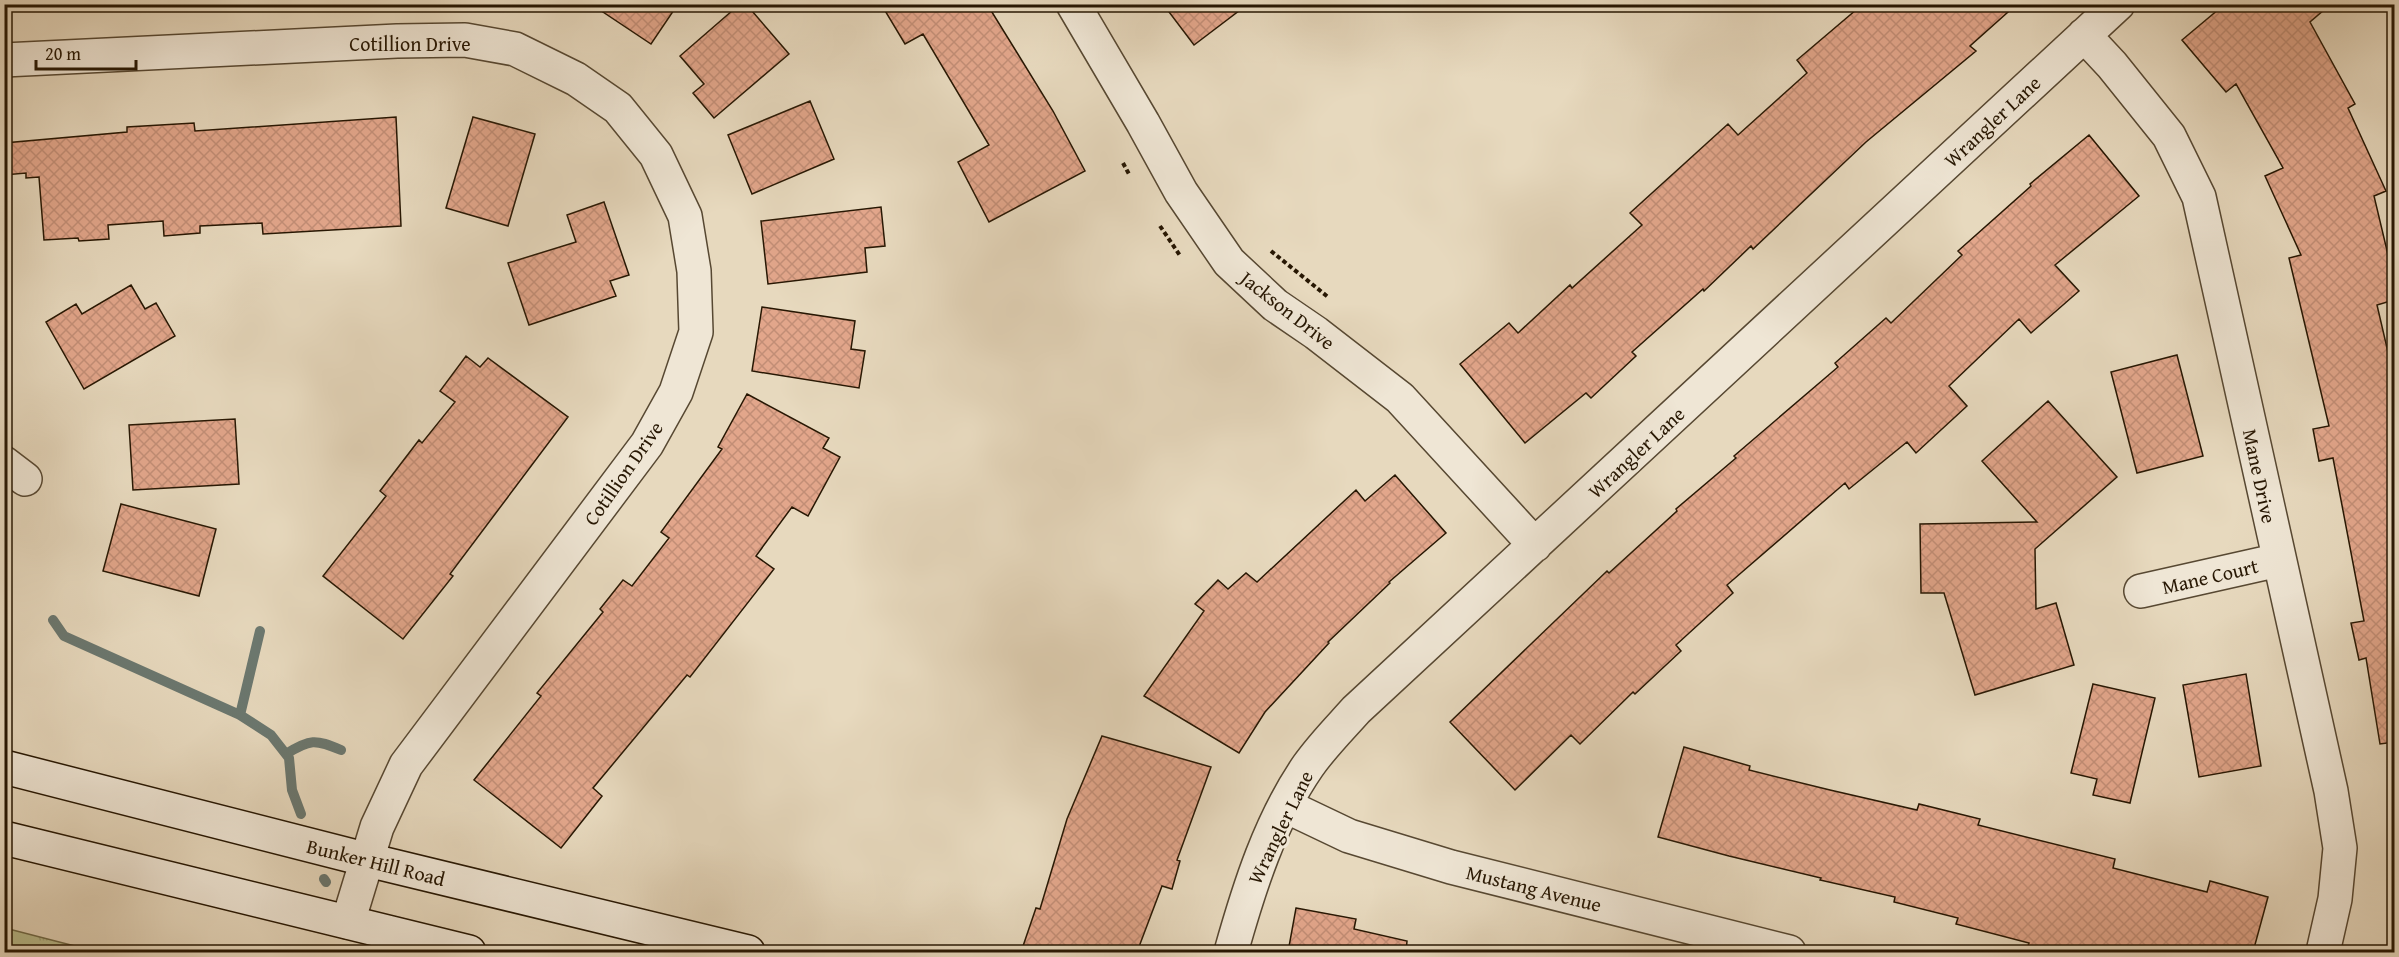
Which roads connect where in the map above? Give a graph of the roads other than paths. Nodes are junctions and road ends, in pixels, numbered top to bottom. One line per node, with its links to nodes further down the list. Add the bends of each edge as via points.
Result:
1 (1073, 4): 5 (street, Jackson Drive, via 1181,192 1229,262 1275,305 1400,398)
2 (2118, 4): 3 (street, Wrangler Lane)
3 (2084, 35): 5 (street, Wrangler Lane); 6 (street, Mane Drive, via 2169,136 2199,197)
4 (4, 60): 11 (street, Cotillion Drive, via 397,41 465,40 515,49 576,79 618,108 656,155 685,216 696,332 676,392 647,444 406,765 381,816)
5 (1535, 545): 9 (street, Wrangler Lane, via 1356,710 1308,766)
6 (2279, 560): 7 (street, Mane Court); 17 (street, Mane Drive, via 2331,791 2340,848 2335,899)
7 (2140, 591)
8 (4, 767): 11 (street, Bunker Hill Road)
9 (1286, 806): 15 (street, Wrangler Lane, via 1248,894); 16 (street, Mustang Avenue, via 1349,836 1451,867)
10 (4, 838): 12 (street)
11 (368, 860): 12 (street, Cotillion Drive); 14 (street, Bunker Hill Road)
12 (348, 922): 13 (street)
13 (469, 952)
14 (748, 952)
15 (1231, 952)
16 (1789, 952)
17 (2323, 952)

